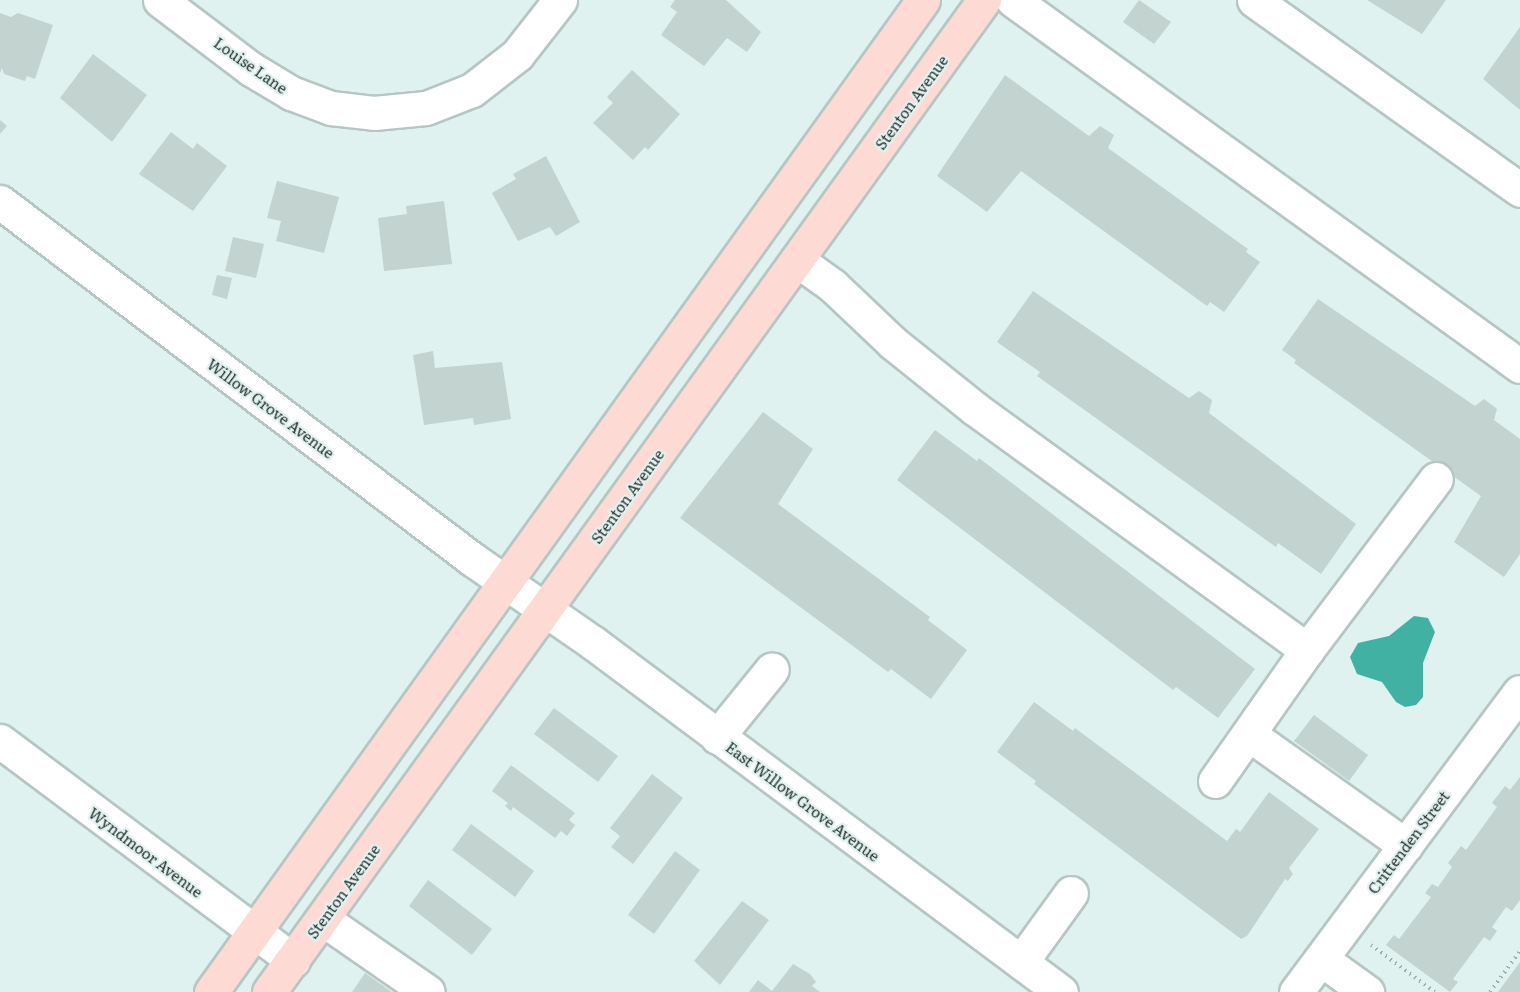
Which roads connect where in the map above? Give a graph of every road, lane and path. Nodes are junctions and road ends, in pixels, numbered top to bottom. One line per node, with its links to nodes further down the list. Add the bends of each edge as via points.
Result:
1 (160, 0): 2 (street, Louise Lane, via 251,69 291,93 331,108 374,113 426,108 472,90 517,55)
2 (560, 0)
3 (923, 0): 12 (main road)
4 (984, 0): 9 (main road, Stenton Avenue)
5 (1013, 0): 10 (street)
6 (1254, 0): 7 (street)
7 (1520, 190)
8 (0, 202): 12 (street, Willow Grove Avenue)
9 (797, 261): 13 (main road, Stenton Avenue); 14 (street, via 833,286 893,343 974,408)
10 (1520, 366)
11 (1436, 479): 14 (street)
12 (504, 582): 13 (street, Willow Grove Avenue); 24 (main road)
13 (545, 610): 18 (street, East Willow Grove Avenue); 23 (main road, Stenton Avenue)
14 (1307, 650): 17 (street)
15 (772, 669): 18 (street)
16 (1519, 695): 21 (street, Crittenden Street)
17 (1250, 735): 20 (street); 21 (street)
18 (717, 737): 29 (street, East Willow Grove Avenue)
19 (0, 741): 24 (street, Wyndmoor Avenue)
20 (1215, 781)
21 (1406, 846): 27 (street, Crittenden Street)
22 (1071, 892): 29 (street)
23 (324, 920): 28 (main road, Stenton Avenue); 32 (street)
24 (252, 933): 28 (street, Wyndmoor Avenue); 30 (main road)
25 (1371, 945): 36 (path)
26 (1520, 951): 37 (path)
27 (1321, 958): 34 (street, Crittenden Street); 35 (street)
28 (293, 960): 31 (main road, Stenton Avenue)
29 (1021, 962): 33 (street, East Willow Grove Avenue)
30 (212, 992)
31 (269, 992)
32 (428, 992)
33 (1061, 992)
34 (1296, 992)
35 (1367, 992)
36 (1435, 992)
37 (1490, 992)

